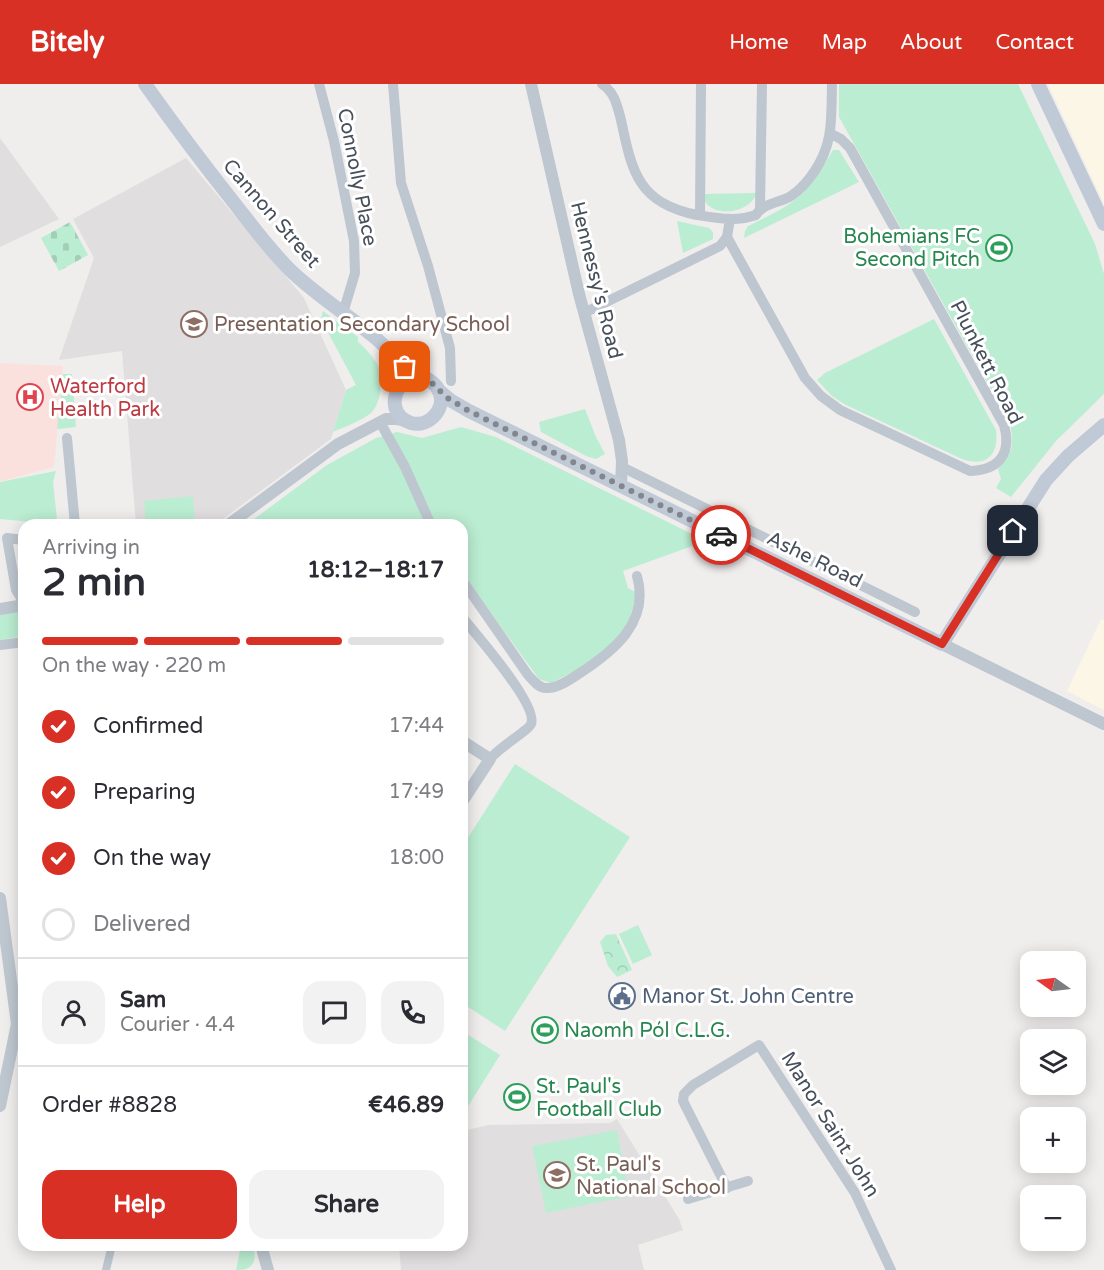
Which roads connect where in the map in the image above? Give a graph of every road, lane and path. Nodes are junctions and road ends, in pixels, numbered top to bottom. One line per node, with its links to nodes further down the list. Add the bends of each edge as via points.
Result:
1 (145, 84): 16 (main road, Cannon Street, via 273,252 304,283)
2 (319, 84): 16 (street, Connolly Place, via 354,241 355,273)
3 (393, 84): 20 (street, via 401,183 450,348)
4 (531, 84): 17 (street, Hennessy's Road)
5 (701, 84): 12 (street)
6 (762, 84): 11 (street)
7 (832, 84): 10 (street)
8 (1038, 84): 14 (main road)
9 (606, 85): 12 (street, via 617,103 635,172 646,190 666,206)
10 (831, 134): 11 (street, via 824,155 802,186 789,197); 15 (street, Plunkett Road, via 850,148 1004,425 1006,446 994,465 984,471 970,471 840,410 821,396 805,378)
11 (760, 208): 13 (street, via 756,215)
12 (700, 215): 13 (street)
13 (730, 219): 15 (street)
14 (1104, 224)
15 (727, 237): 17 (street, via 716,248)
16 (343, 313): 18 (main road, Cannon Street)
17 (584, 313): 29 (street, Hennessy's Road, via 618,432)
18 (387, 349): 19 (main road, Cannon Street, via 405,367); 22 (main road, via 396,370)
19 (424, 378): 21 (main road); 22 (main road, via 409,378)
20 (451, 381)
21 (438, 390): 23 (main road, Ashe Road); 24 (main road, via 441,404)
22 (395, 397): 25 (street); 26 (main road, via 399,414)
23 (476, 414): 24 (main road, Ashe Road, via 449,412); 30 (main road, Ashe Road)
24 (432, 419): 26 (main road)
25 (380, 422): 26 (street, via 394,418); 32 (street, via 330,449); 33 (street)
26 (410, 422)
27 (1104, 425): 46 (main road, via 1046,480)
28 (67, 438): 31 (street)
29 (622, 467): 30 (street, Hennessy's Road); 36 (street)
30 (621, 485): 37 (main road, Ashe Road)
31 (74, 519)
32 (236, 519)
33 (428, 519)
34 (3, 538): 35 (street); 42 (street, via 16,590)
35 (18, 539)
36 (782, 547): 37 (street); 40 (street)
37 (780, 563): 41 (main road, Ashe Road)
38 (637, 576): 39 (street, via 640,594 631,625 622,639 602,659 558,686 547,688 528,675)
39 (468, 589)
40 (868, 589): 41 (street); 43 (street)
41 (862, 604): 46 (main road, Ashe Road)
42 (15, 606)
43 (915, 612)
44 (468, 624): 50 (street, via 514,682 532,716 529,727)
45 (18, 643): 47 (street)
46 (942, 644): 48 (street, Ashe Road)
47 (0, 645)
48 (1104, 724)
49 (468, 745): 50 (street)
50 (489, 759): 51 (street)
51 (468, 792)
52 (0, 898): 53 (street, via 17,1024)
53 (1, 1100)
54 (748, 1181): 55 (street)
55 (727, 1188): 56 (street); 61 (street, Manor Saint John, via 683,1101 684,1094 759,1045 855,1193)
56 (688, 1199)
57 (111, 1251): 59 (street)
58 (263, 1251): 60 (street)
59 (106, 1270)
60 (268, 1270)
61 (891, 1270)

